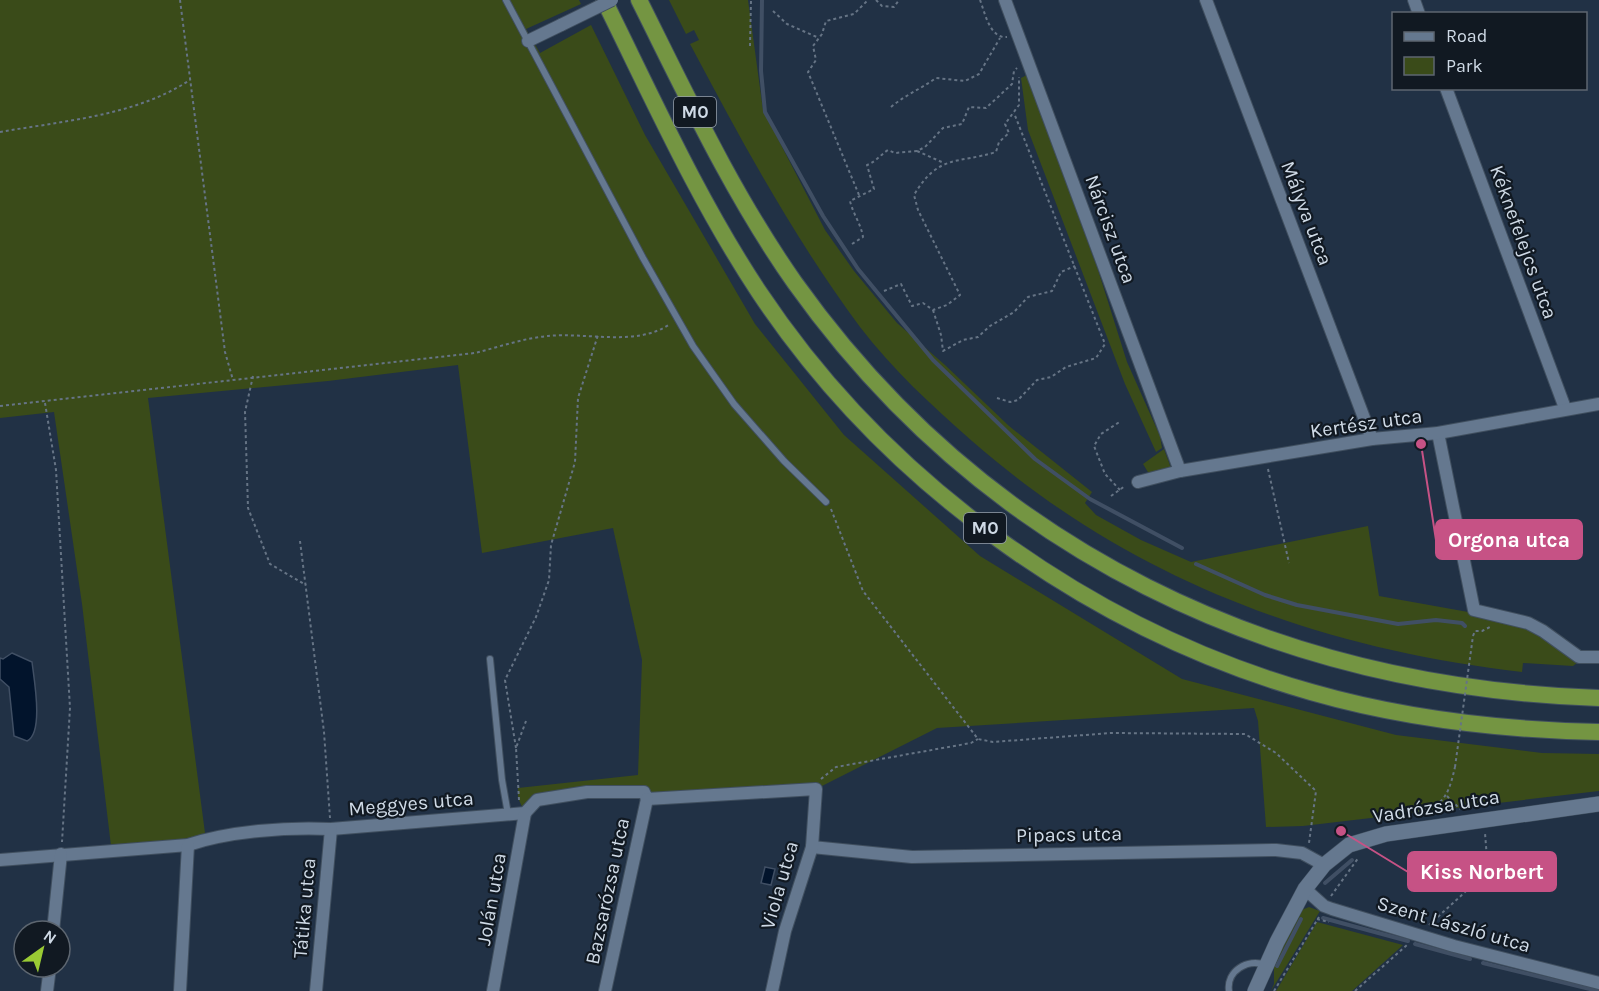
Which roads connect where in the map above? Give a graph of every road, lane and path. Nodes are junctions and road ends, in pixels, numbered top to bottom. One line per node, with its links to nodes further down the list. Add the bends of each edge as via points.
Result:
1 (180, 0): 20 (path)
2 (506, 0): 17 (lane)
3 (604, 0): 58 (highway, M0, via 693,182 761,295 876,434 977,523 1060,580 1130,620 1261,676 1359,705 1449,722)
4 (612, 0): 17 (street, bridge)
5 (751, 0): 18 (path)
6 (868, 0): 15 (path, via 854,14 826,21)
7 (876, 0): 8 (path, via 888,7 894,7)
8 (899, 0)
9 (980, 0): 16 (path, via 994,34)
10 (1005, 0): 14 (street, Nárcisz utca)
11 (1206, 0): 43 (street, Mályva utca)
12 (642, 3): 56 (highway, M0, via 721,163 795,283 849,352 909,416 1015,506 1082,551 1160,594 1300,650 1407,678)
13 (773, 10): 15 (path, via 787,24)
14 (1018, 36): 16 (path); 19 (street, Nárcisz utca)
15 (819, 38): 27 (path, via 813,46 816,60 808,72)
16 (1000, 38): 22 (path, via 980,74 965,81 936,78)
17 (528, 41): 32 (lane)
18 (750, 46)
19 (1028, 64): 23 (path, via 1020,74 1019,105); 25 (path, via 1014,71 1012,84 986,108 969,107 962,124 943,128); 45 (street, Nárcisz utca)
20 (190, 80): 24 (path, via 166,96 103,114); 35 (path, via 225,352)
21 (1447, 90): 40 (street, Kéknefelejcs utca)
22 (891, 107)
23 (1014, 113): 26 (path, via 1005,124 1009,133 999,142 996,152); 29 (path)
24 (0, 132)
25 (917, 151): 26 (path); 27 (path, via 888,150 880,154 877,161 867,165 874,189)
26 (945, 164): 31 (path, via 930,171 914,195 960,295)
27 (859, 195): 28 (path, via 850,201 862,237)
28 (852, 244)
29 (1075, 266): 31 (path, via 1061,272 1052,291 1028,297 978,337 942,351); 36 (path, via 1106,344 1096,358 1037,380 1018,400)
30 (884, 291): 31 (path, via 902,284 912,306 923,303)
31 (933, 309)
32 (677, 320): 33 (path, via 661,330 637,336); 49 (lane, via 734,404)
33 (598, 335): 34 (path, via 547,336 475,353); 60 (path, via 578,398 572,481 551,545 549,580 536,617 505,680)
34 (253, 376): 35 (path); 52 (path, via 245,412 248,508 270,564)
35 (233, 380): 37 (path)
36 (997, 398)
37 (45, 401): 39 (path); 75 (path, via 56,470 70,708)
38 (1599, 404): 40 (street, Kertész utca)
39 (0, 406)
40 (1565, 408): 42 (street, Kertész utca)
41 (1121, 421): 47 (path, via 1101,434 1094,446 1102,468)
42 (1438, 432): 43 (street, Kertész utca); 53 (street, via 1470,599 1474,610)
43 (1372, 439): 44 (street, Kertész utca)
44 (1266, 458): 45 (street, Kertész utca); 51 (path)
45 (1180, 471): 46 (street, Kertész utca)
46 (1138, 482): 47 (path)
47 (1120, 490): 48 (path)
48 (1111, 496)
49 (826, 502): 59 (path, via 836,516 863,591)
50 (300, 541): 52 (path)
51 (1289, 563)
52 (306, 585): 70 (path)
53 (1496, 617): 54 (street, via 1528,623 1579,657); 63 (path, bridge, via 1485,631 1475,631 1473,636 1455,767)
54 (1599, 657)
55 (490, 659): 68 (lane)
56 (1599, 698)
57 (526, 721): 60 (path)
58 (1599, 732)
59 (978, 739): 62 (path, via 836,767 819,780); 76 (path, via 993,742 1111,733 1245,734 1276,753 1316,791)
60 (516, 748): 61 (path)
61 (518, 788)
62 (816, 789): 64 (street, Meggyes utca); 73 (street, Viola utca)
63 (1447, 796): 66 (path); 69 (path, via 1428,809)
64 (647, 800): 67 (street, Meggyes utca, via 644,792 587,792 537,800); 88 (street, Bazsarózsa utca)
65 (1599, 804): 78 (street, Vadrózsa utca, via 1386,834 1349,845)
66 (1461, 810)
67 (525, 813): 68 (street, Meggyes utca); 87 (street, Jolán utca)
68 (508, 814): 70 (street, Meggyes utca)
69 (1394, 818)
70 (331, 829): 72 (street, Meggyes utca, via 210,838); 86 (street, Tátika utca)
71 (1474, 835): 82 (path, via 1485,833 1488,871)
72 (188, 845): 75 (street, Meggyes utca); 85 (street)
73 (812, 848): 76 (street, Pipacs utca, via 912,857 1276,850); 89 (street, Viola utca, via 785,931)
74 (1361, 853): 80 (path)
75 (61, 854): 77 (street, Meggyes utca); 81 (street)
76 (1309, 856): 78 (street, Pipacs utca)
77 (0, 860)
78 (1324, 865): 79 (street, Vadrózsa utca)
79 (1305, 889): 80 (street, Szent László utca); 83 (street, Vadrózsa utca)
80 (1324, 906): 82 (street, Szent László utca); 92 (path)
81 (54, 919)
82 (1417, 935): 84 (street, Szent László utca); 93 (path)
83 (1265, 966): 90 (lane, via 1256,962 1245,964 1231,979); 91 (street, Vadrózsa utca)
84 (1599, 983)
85 (180, 991)
86 (316, 991)
87 (493, 991)
88 (605, 991)
89 (772, 991)
90 (1229, 991)
91 (1255, 991)
92 (1274, 991)
93 (1355, 991)

